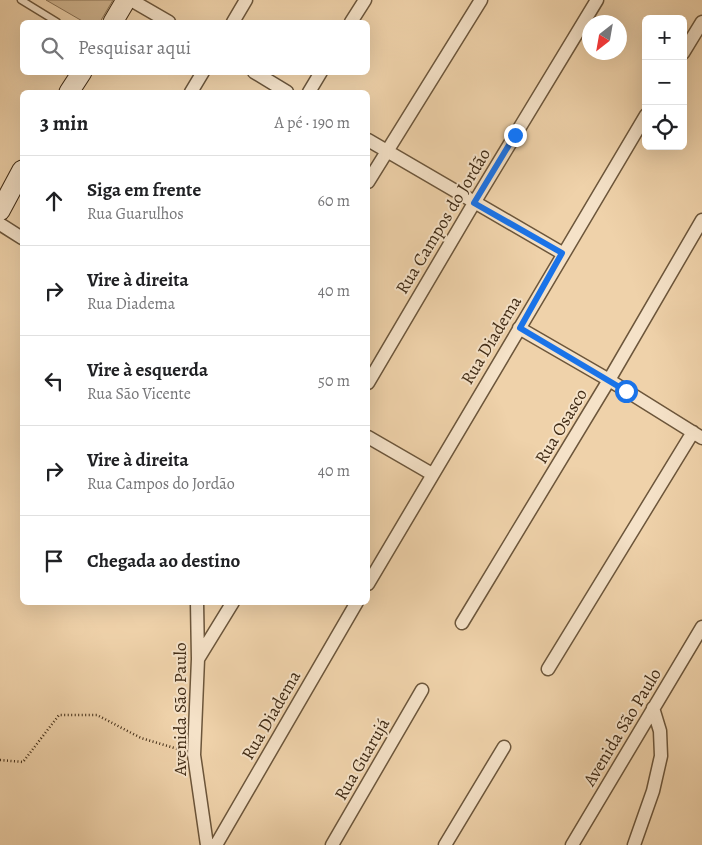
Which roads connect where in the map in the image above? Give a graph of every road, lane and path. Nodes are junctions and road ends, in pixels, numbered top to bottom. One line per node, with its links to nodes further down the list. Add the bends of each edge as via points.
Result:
1 (21, 0): 8 (lane)
2 (126, 0): 9 (street)
3 (131, 0): 10 (street)
4 (246, 0): 11 (street)
5 (365, 0): 12 (street)
6 (481, 0): 25 (street)
7 (597, 0): 28 (street, Rua Campos do Jordão)
8 (54, 20)
9 (114, 20)
10 (166, 20)
11 (233, 20)
12 (352, 20)
13 (702, 22): 14 (street)
14 (687, 46)
15 (80, 75): 19 (street)
16 (201, 75): 20 (street)
17 (259, 75): 21 (street)
18 (319, 75): 22 (street)
19 (70, 90)
20 (193, 90)
21 (284, 90)
22 (310, 90)
23 (642, 122): 33 (street, Rua Diadema)
24 (370, 141): 25 (street)
25 (386, 151): 27 (street); 28 (street)
26 (20, 174): 29 (street)
27 (370, 179)
28 (474, 203): 33 (street); 36 (street, Rua Campos do Jordão)
29 (0, 211)
30 (702, 220): 35 (street, Rua Osasco)
31 (0, 224): 32 (street)
32 (20, 237)
33 (562, 253): 34 (street, Rua Diadema)
34 (520, 328): 35 (street); 39 (street, Rua Diadema)
35 (609, 380): 37 (street); 44 (street, Rua Osasco)
36 (370, 381)
37 (698, 435): 47 (street)
38 (370, 438): 39 (street)
39 (432, 474): 40 (street, Rua Diadema)
40 (370, 581)
41 (197, 605): 46 (street, Avenida São Paulo)
42 (231, 605): 46 (street)
43 (355, 605): 54 (street, Rua Diadema)
44 (462, 623)
45 (702, 627): 49 (street, Avenida São Paulo)
46 (198, 659): 51 (street, Avenida São Paulo)
47 (548, 669)
48 (422, 690): 55 (street, Rua Guarujá)
49 (653, 708): 57 (street, Avenida São Paulo); 58 (street, via 660,731 662,756)
50 (504, 747): 56 (street)
51 (194, 755): 52 (path, via 141,738 97,715 59,715 23,762); 53 (street, Avenida São Paulo)
52 (0, 760)
53 (207, 845)
54 (216, 845)
55 (332, 845)
56 (445, 845)
57 (572, 845)
58 (634, 845)

